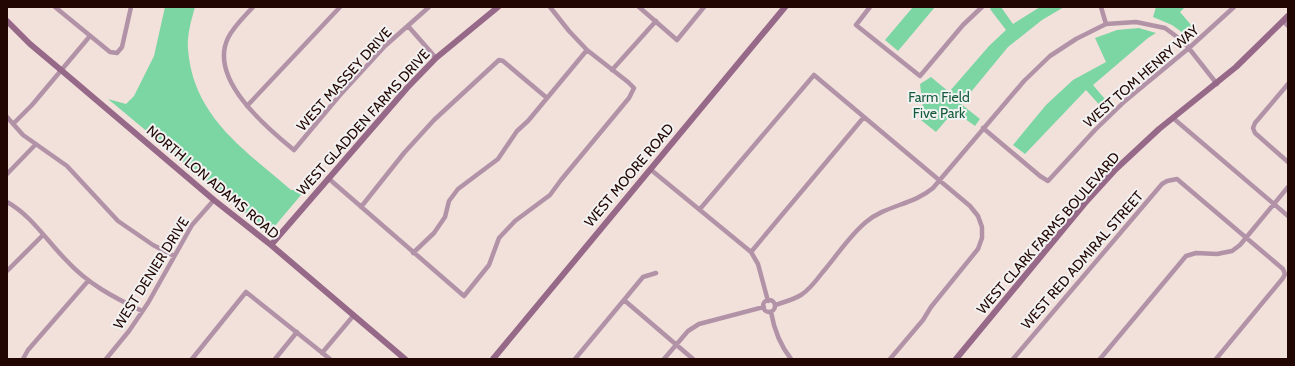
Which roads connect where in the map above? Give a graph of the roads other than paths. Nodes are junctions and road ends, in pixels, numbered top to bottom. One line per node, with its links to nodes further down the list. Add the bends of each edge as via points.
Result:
1 (55, 7): 22 (street)
2 (132, 7): 22 (street, via 122,47 118,53 110,52)
3 (253, 7): 31 (street, via 236,25 224,50 228,77)
4 (340, 7): 31 (street)
5 (429, 7): 20 (street, WEST MASSEY DRIVE)
6 (498, 7): 25 (street, WEST GLADDEN FARMS DRIVE)
7 (550, 7): 24 (street)
8 (639, 7): 17 (street)
9 (704, 7): 17 (street, via 677,40)
10 (785, 7): 39 (street, WEST MOORE ROAD)
11 (870, 7): 12 (street, via 856,25 920,76 963,25)
12 (982, 7)
13 (1101, 7): 19 (street)
14 (1234, 7): 23 (street, WEST TOM HENRY WAY)
15 (1288, 16): 18 (street, WEST CLARK FARMS BOULEVARD)
16 (7, 21): 26 (street, NORTH LON ADAMS ROAD)
17 (656, 21): 27 (street)
18 (1282, 21): 21 (street); 28 (street, WEST CLARK FARMS BOULEVARD)
19 (1106, 24): 23 (street, via 1136,22 1165,28); 36 (street, via 1050,56 1024,81)
20 (408, 26): 25 (street); 31 (street, WEST MASSEY DRIVE, via 385,46 294,150)
21 (1288, 26)
22 (90, 36): 26 (street)
23 (1189, 48): 28 (street); 36 (street, WEST TOM HENRY WAY, via 1125,101 1048,181)
24 (587, 50): 27 (street); 30 (street)
25 (436, 58): 41 (street, WEST GLADDEN FARMS DRIVE)
26 (61, 70): 35 (street); 44 (street, NORTH LON ADAMS ROAD)
27 (612, 70): 54 (street, via 634,88 629,98 550,195 515,221 499,238 489,265 464,296)
28 (1217, 84): 34 (street, WEST CLARK FARMS BOULEVARD)
29 (1288, 84): 38 (street, via 1253,128 1255,133)
30 (547, 98): 47 (street, via 499,60 434,120); 54 (street, via 517,131 498,159 458,188 449,201 445,218 434,233)
31 (247, 106)
32 (864, 117): 42 (street); 48 (street, via 814,75); 53 (street)
33 (7, 118): 35 (street)
34 (1173, 118): 46 (street); 81 (street, WEST CLARK FARMS BOULEVARD, via 1116,169 1085,203)
35 (13, 124): 37 (street)
36 (983, 128): 42 (street)
37 (36, 144): 40 (street); 55 (street, via 67,166 118,221)
38 (1288, 162)
39 (650, 169): 48 (street); 75 (street, WEST MOORE ROAD)
40 (7, 174)
41 (328, 178): 47 (street); 52 (street, WEST GLADDEN FARMS DRIVE)
42 (939, 180): 61 (street, via 925,195 878,214 865,223 813,284 802,294); 80 (street, via 978,216 982,238 978,249)
43 (1288, 187): 46 (street)
44 (214, 200): 52 (street, NORTH LON ADAMS ROAD); 55 (street, WEST DENIER DRIVE, via 192,225)
45 (7, 202): 50 (street, via 16,207)
46 (1274, 204): 49 (street); 51 (street)
47 (361, 207): 54 (street)
48 (700, 209): 53 (street)
49 (1288, 216)
50 (43, 235): 56 (street); 58 (street)
51 (1246, 238): 82 (street, WEST RED ADMIRAL STREET, via 1177,179 1162,184); 83 (street, via 1232,251 1186,256); 84 (street, via 1285,274)
52 (271, 245): 65 (street, NORTH LON ADAMS ROAD)
53 (751, 252): 60 (street, via 758,264)
54 (413, 253)
55 (174, 256): 63 (street, WEST DENIER DRIVE)
56 (7, 271)
57 (656, 274): 59 (street, via 643,277)
58 (88, 281): 63 (street, via 114,298); 69 (street)
59 (624, 300): 67 (street); 76 (street)
60 (768, 300): 61 (street); 62 (street)
61 (775, 305): 64 (street)
62 (764, 307): 64 (street, via 766,311); 67 (street, via 699,324 688,330)
63 (142, 311): 70 (street, WEST DENIER DRIVE)
64 (771, 312): 79 (street, via 778,336)
65 (354, 316): 68 (street); 74 (street, NORTH LON ADAMS ROAD)
66 (298, 332): 68 (street); 71 (street, via 246,292); 72 (street)
67 (676, 344): 77 (street); 78 (street)
68 (322, 353): 73 (street)
69 (23, 359)
70 (106, 359)
71 (192, 359)
72 (275, 359)
73 (330, 359)
74 (405, 359)
75 (493, 359)
76 (575, 359)
77 (664, 359)
78 (694, 359)
79 (791, 359)
80 (890, 359)
81 (956, 359)
82 (1013, 359)
83 (1100, 359)
84 (1216, 359)

